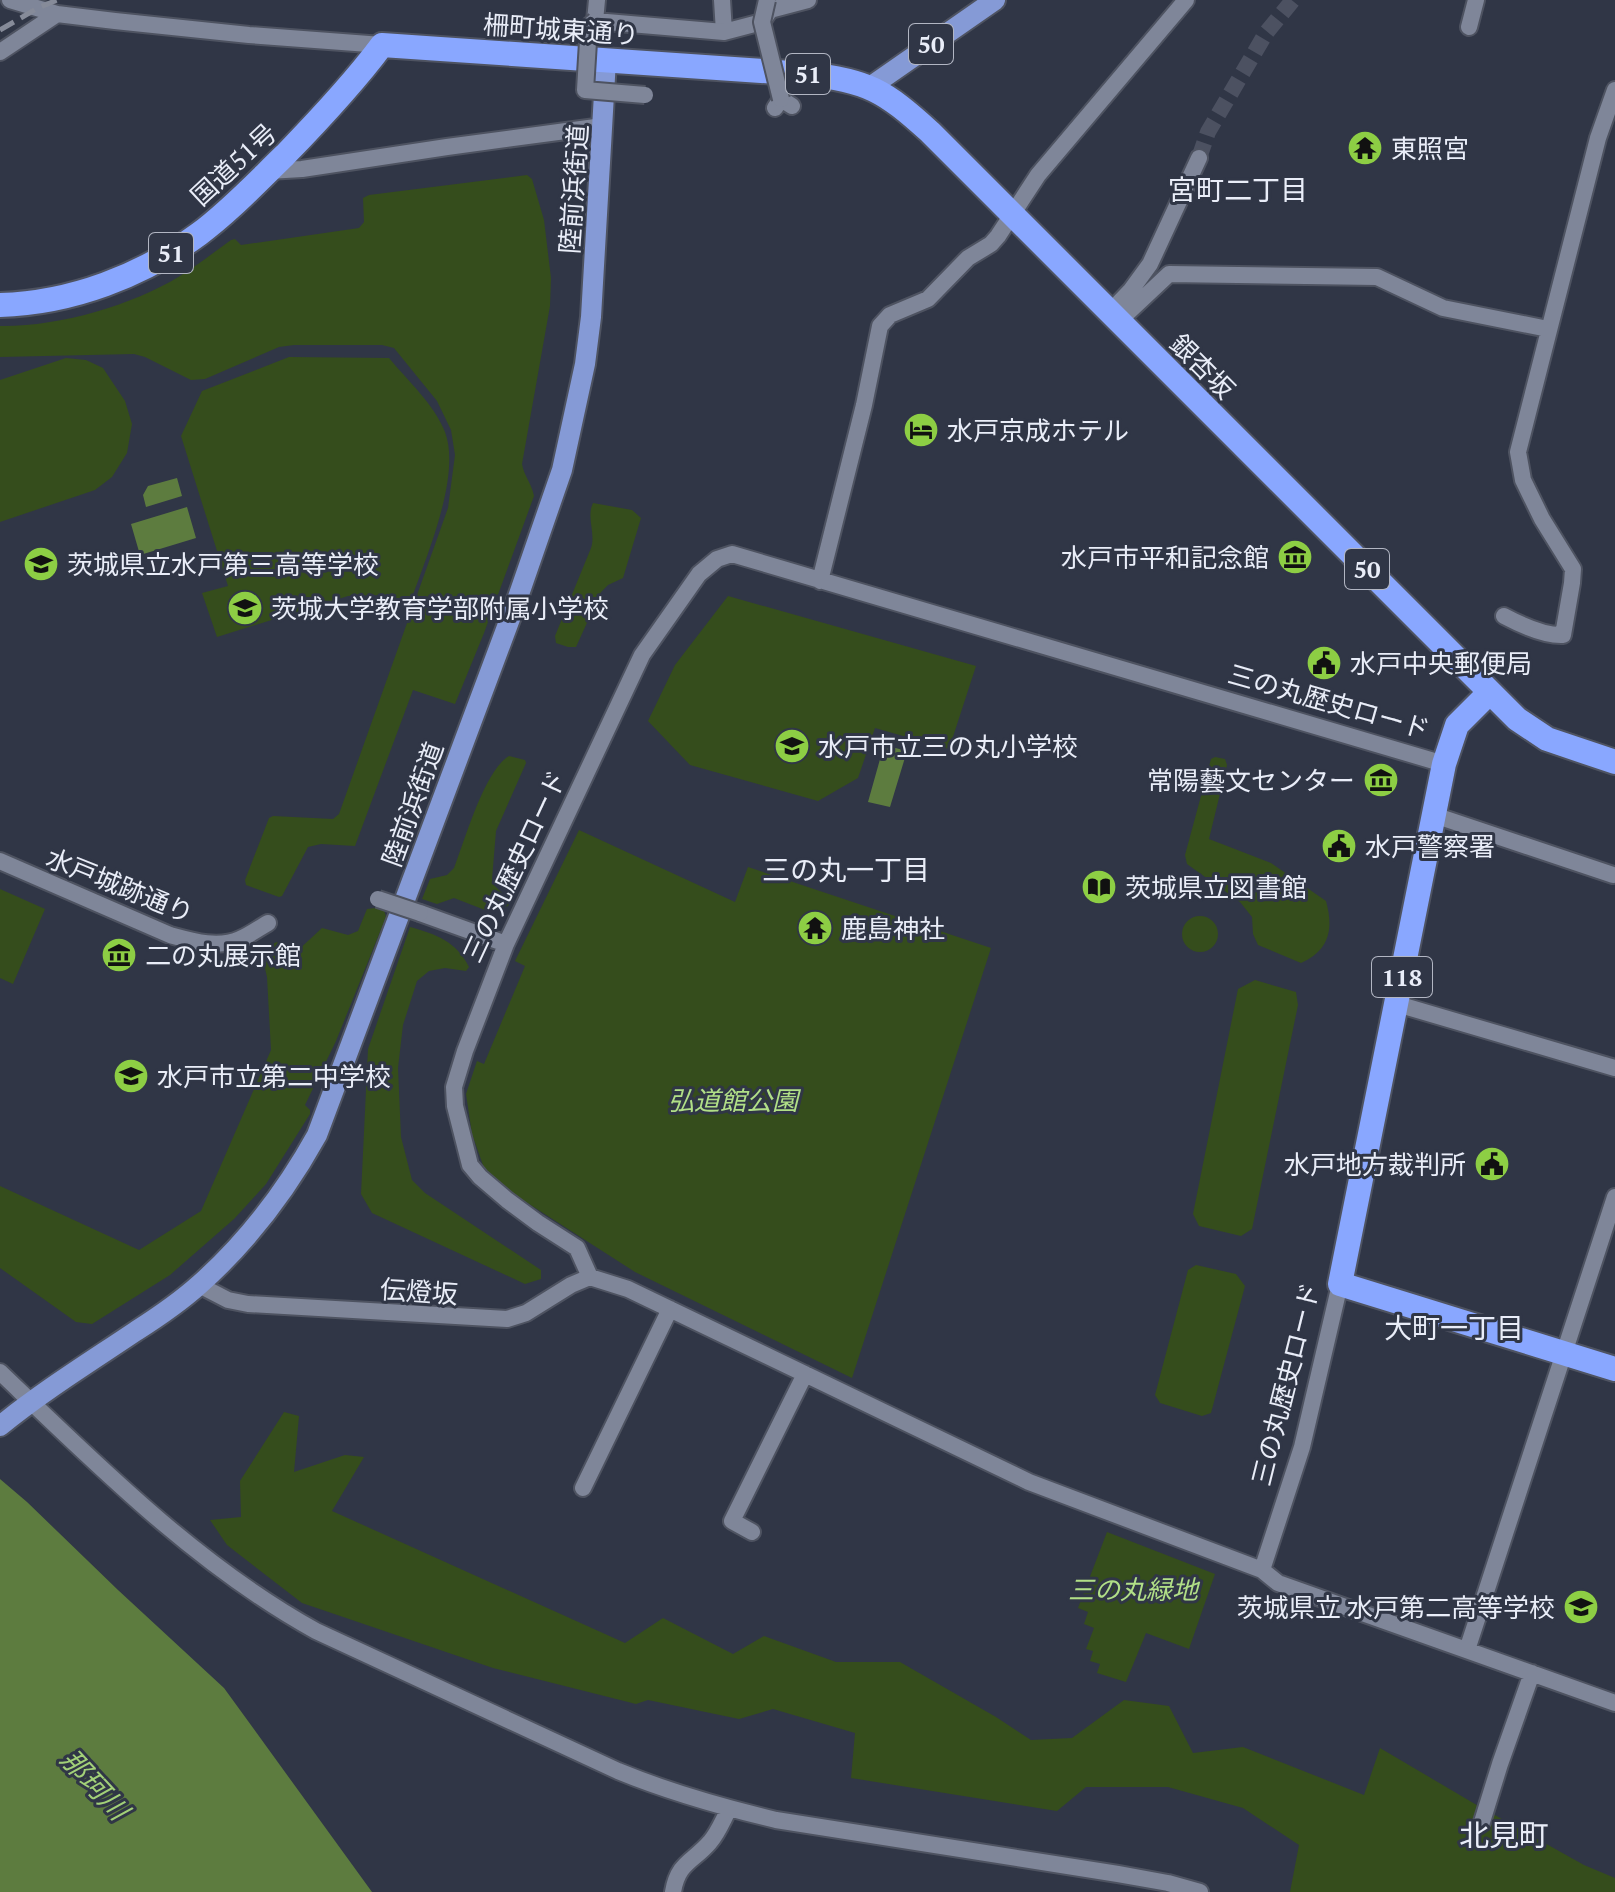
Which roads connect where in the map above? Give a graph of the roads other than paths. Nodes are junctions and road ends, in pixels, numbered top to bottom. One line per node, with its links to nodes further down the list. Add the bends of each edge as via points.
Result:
1 (10, 0): 9 (street, 柵町城東通り)
2 (597, 0): 10 (street)
3 (722, 0): 13 (street)
4 (767, 0): 11 (street, bridge)
5 (808, 0): 11 (street, via 770,10)
6 (995, 0): 17 (main road, 50)
7 (1186, 0): 24 (street, via 1038,175)
8 (1476, 0): 12 (street)
9 (57, 14): 14 (street, 柵町城東通り); 15 (street)
10 (595, 21): 13 (street); 19 (street, bridge, via 584,38 585,90)
11 (762, 22): 13 (street); 20 (street, bridge)
12 (1469, 27)
13 (724, 32)
14 (382, 45): 16 (highway, 柵町城東通り / 51); 23 (highway, 国道51号 / 51, via 352,85)
15 (0, 52)
16 (606, 60): 17 (highway, 柵町城東通り / 51, via 806,74); 21 (main road, 陸前浜街道)
17 (870, 87): 24 (highway, 銀杏坂 / 50, via 914,117)
18 (1615, 90): 27 (street)
19 (645, 95)
20 (783, 105)
21 (603, 126): 23 (street); 44 (main road, 陸前浜街道, via 585,364 562,470 543,526 317,1135 273,1205)
22 (1199, 158): 26 (street, via 1150,264)
23 (268, 171): 25 (highway, 国道51号 / 51, via 225,213 152,265 73,294)
24 (1013, 214): 26 (highway, 銀杏坂 / 50); 28 (street, via 991,244 968,258 928,299 890,315 880,326)
25 (0, 305)
26 (1114, 316): 27 (street, via 1169,274 1377,277 1443,308); 30 (highway, 銀杏坂 / 50)
27 (1548, 329): 29 (street, via 1518,452 1523,480 1573,569 1572,583 1563,635)
28 (820, 581): 32 (street, 三の丸歴史ロード); 38 (street, 三の丸歴史ロード, via 732,554 699,574 642,655)
29 (1504, 616)
30 (1490, 692): 31 (highway, 50, via 1547,739); 32 (highway, 118, via 1457,725)
31 (1615, 762)
32 (1444, 764): 33 (highway, 三の丸歴史ロード / 118)
33 (1434, 815): 35 (street); 39 (highway, 三の丸歴史ロード / 118)
34 (0, 861): 37 (street, 水戸城跡通り, via 170,935 198,942 239,940)
35 (1613, 875)
36 (375, 898): 38 (street, bridge)
37 (268, 923)
38 (506, 944): 42 (street, 三の丸歴史ロード, via 454,1087 465,1149 480,1177 577,1248)
39 (1397, 1004): 40 (street); 43 (highway, 三の丸歴史ロード / 118)
40 (1615, 1068)
41 (1615, 1197): 46 (street)
42 (590, 1277): 44 (street, 伝燈坂, via 507,1319 248,1304); 45 (street)
43 (1340, 1284): 46 (highway); 54 (street, 三の丸歴史ロード, via 1302,1447)
44 (199, 1285): 50 (main road, 陸前浜街道)
45 (670, 1309): 49 (street); 52 (street)
46 (1564, 1353): 47 (highway); 55 (street)
47 (1615, 1369)
48 (0, 1372): 50 (street)
49 (805, 1374): 53 (street, via 732,1521); 54 (street, via 1029,1482)
50 (30, 1401): 51 (main road, 陸前浜街道); 58 (street, via 160,1520 284,1614 618,1771)
51 (0, 1426)
52 (583, 1488)
53 (752, 1532)
54 (1262, 1570): 55 (street, via 1278,1583)
55 (1467, 1650): 56 (street)
56 (1532, 1673): 57 (street); 59 (street)
57 (1615, 1703)
58 (729, 1809): 60 (street, via 708,1844 679,1872); 61 (street)
59 (1482, 1822)
60 (673, 1892)
61 (1200, 1892)

